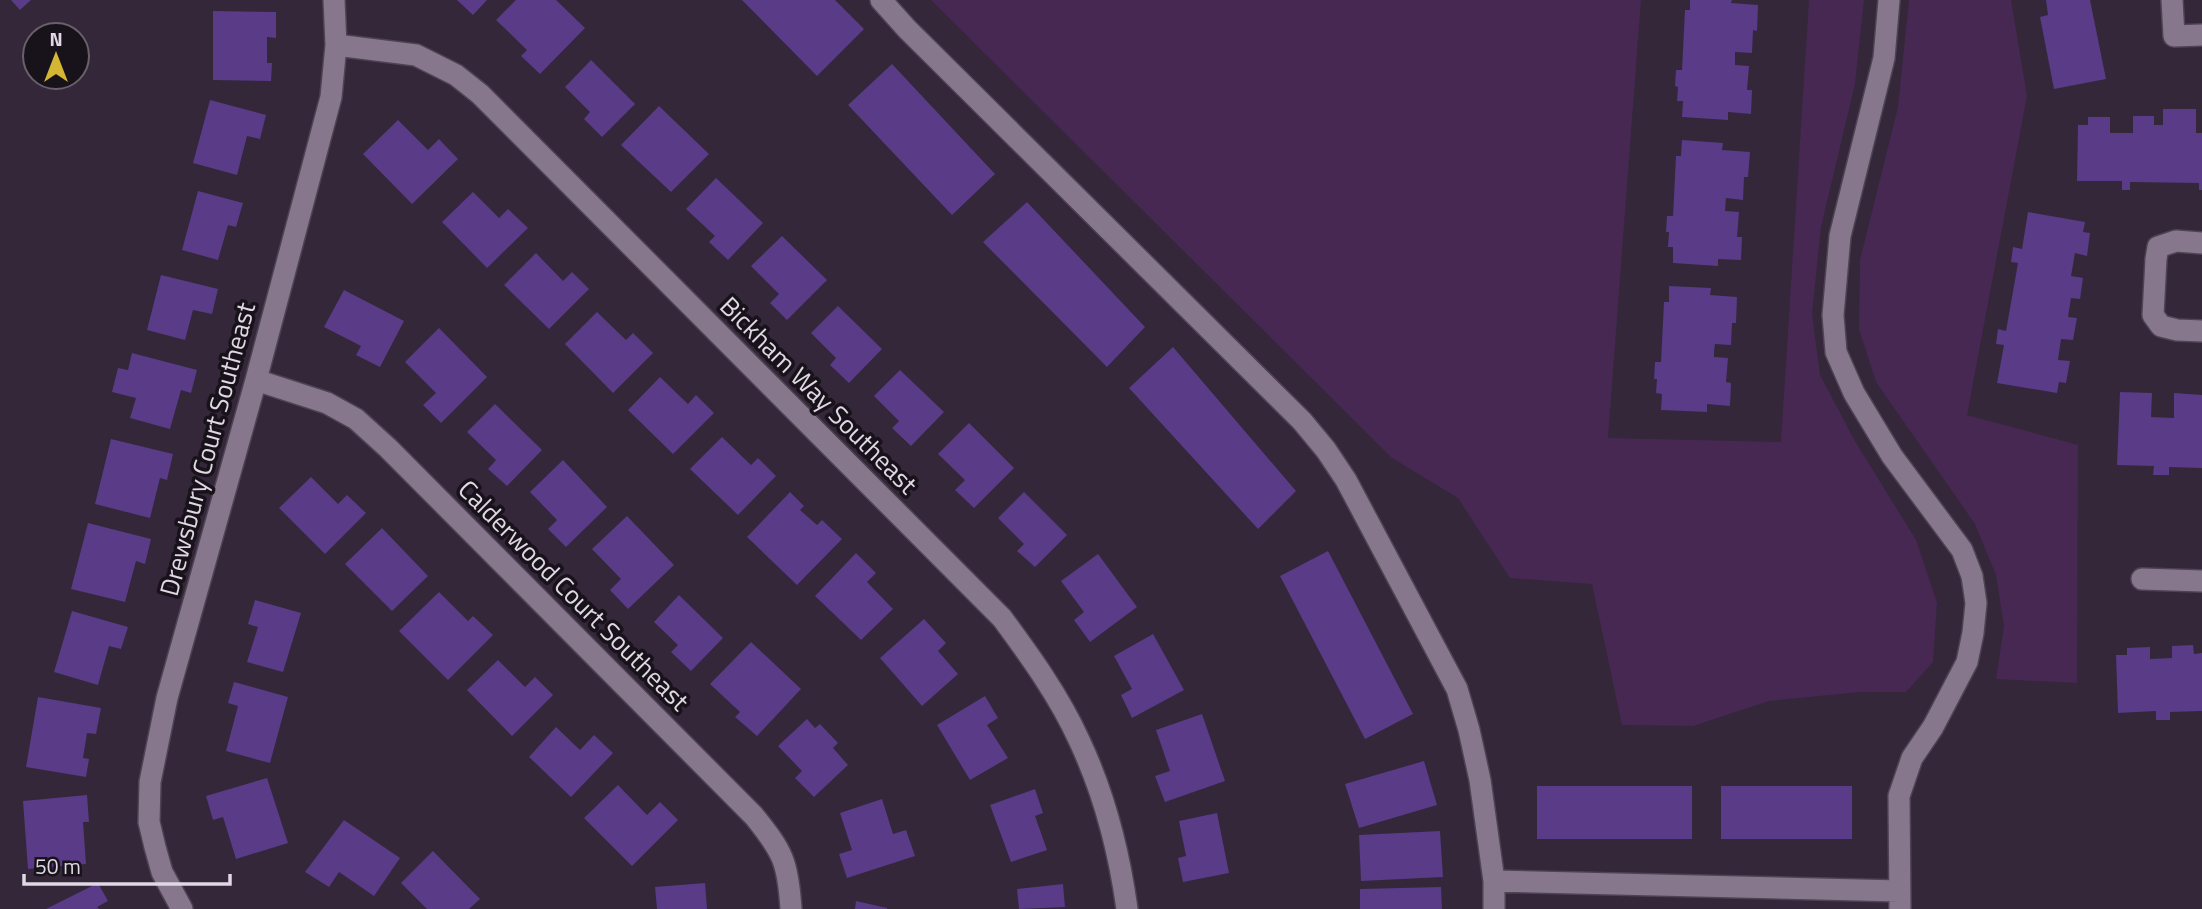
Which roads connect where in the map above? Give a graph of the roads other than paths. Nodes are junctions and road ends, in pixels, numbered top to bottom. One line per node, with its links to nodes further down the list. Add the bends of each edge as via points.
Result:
1 (334, 0): 6 (street, Drewsbury Court Southeast)
2 (881, 0): 12 (street, via 1326,450 1457,689 1480,780)
3 (1888, 0): 13 (street, via 1884,58 1840,236 1833,315 1836,352 1854,393 1892,456 1962,550 1976,603 1967,662 1912,758 1899,796)
4 (2172, 0): 5 (street, via 2174,36)
5 (2202, 35)
6 (336, 45): 9 (street, Drewsbury Court Southeast, via 331,97); 16 (street, Bickham Way Southeast, via 416,55 457,75 480,94 1002,618 1079,738 1111,830)
7 (2202, 243): 8 (street, via 2158,247 2153,315 2161,326)
8 (2202, 331)
9 (256, 380): 14 (street, Drewsbury Court Southeast, via 167,698 150,782 149,822 155,847 162,872); 15 (street, Calderwood Court Southeast, via 327,403 356,419 388,447 754,816 784,858)
10 (2141, 579): 11 (street)
11 (2202, 581)
12 (1494, 881): 13 (street); 17 (street)
13 (1899, 900)
14 (182, 909)
15 (791, 909)
16 (1127, 909)
17 (1494, 909)

